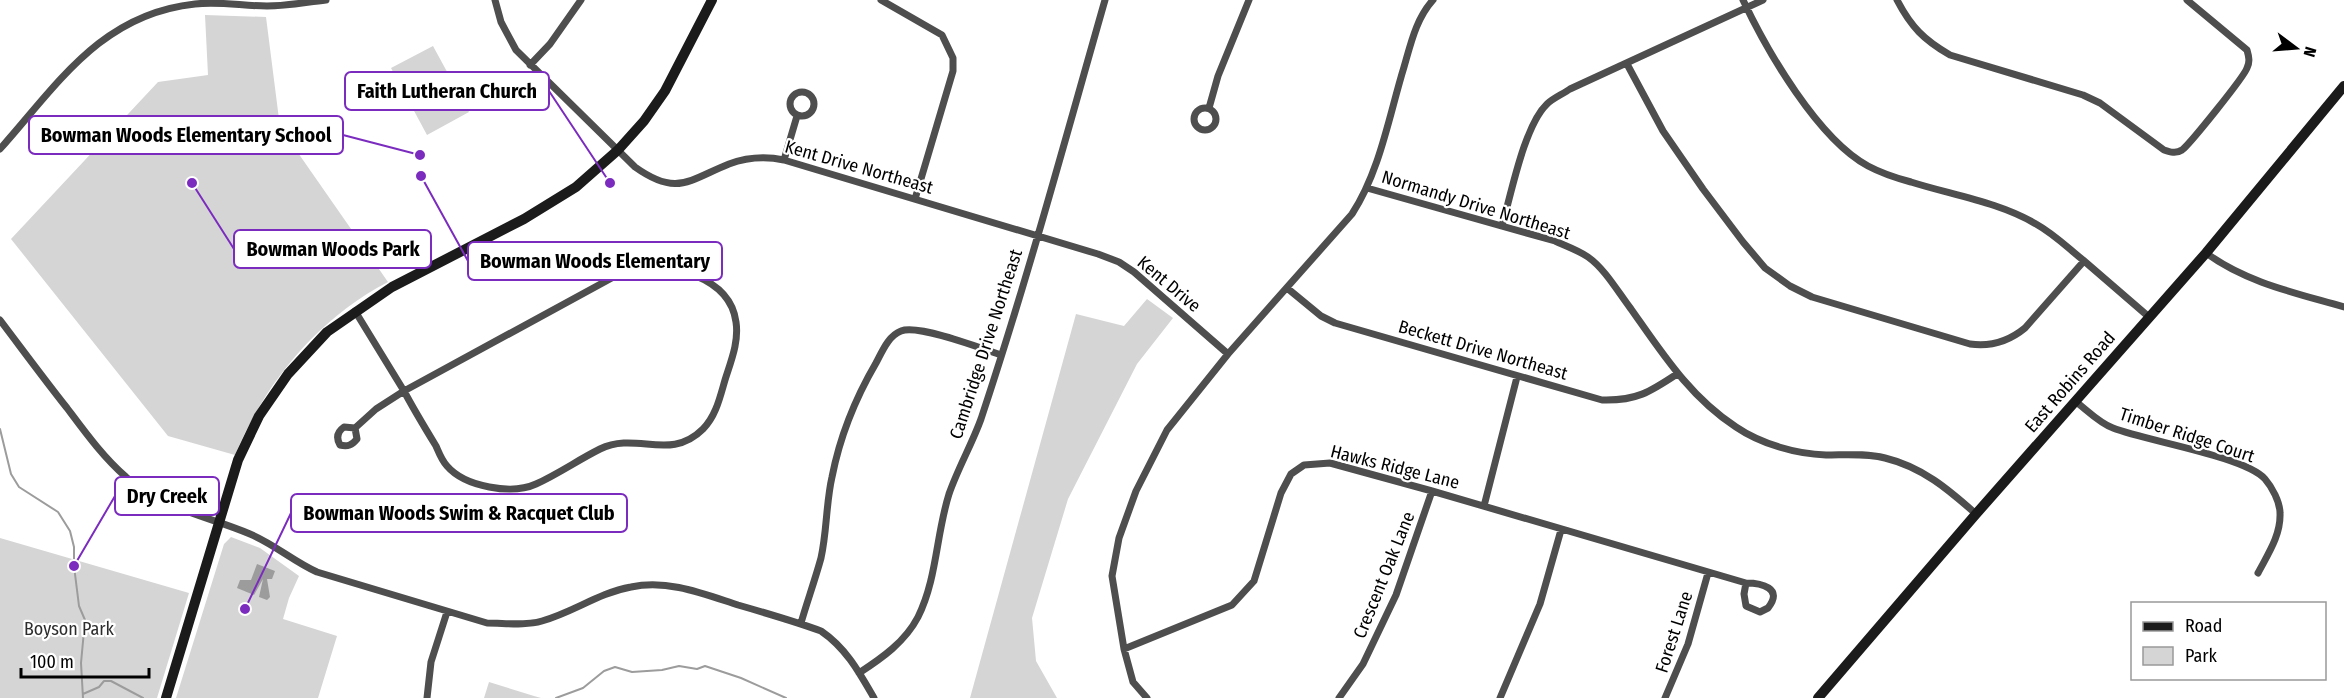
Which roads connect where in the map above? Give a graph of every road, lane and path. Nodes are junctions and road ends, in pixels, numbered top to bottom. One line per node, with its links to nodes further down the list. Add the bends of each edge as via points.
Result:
1 (326, 0): 18 (street, via 273,6 193,4 138,17 93,46)
2 (495, 0): 14 (street, Kent Drive Northeast, via 508,38)
3 (581, 0): 14 (street, via 556,37)
4 (712, 0): 19 (street, via 665,91)
5 (881, 0): 22 (street, via 942,35 953,58)
6 (1106, 0): 24 (street, Cambridge Drive Northeast)
7 (1249, 0): 16 (street)
8 (1433, 0): 21 (street, via 1417,26)
9 (1763, 0): 12 (street)
10 (1897, 0): 11 (street, via 1913,28 1950,55 2083,95 2172,153 2182,151 2247,70 2250,60 2247,50)
11 (2187, 0)
12 (1745, 4): 13 (street); 27 (street, via 1792,86 1822,125 1854,156 1886,174 2020,216 2054,236)
13 (1627, 64): 23 (street, via 1570,89 1547,104 1528,136); 27 (street, via 1663,130 1743,242 1765,268 1812,297 1986,346 2014,337 2025,328)
14 (530, 65): 19 (street, Kent Drive Northeast)
15 (2344, 86): 26 (street, East Robins Road)
16 (1209, 108)
17 (797, 116): 20 (street)
18 (0, 149)
19 (618, 150): 20 (street, Kent Drive Northeast, via 648,176 668,184 696,180 752,158); 30 (street, via 576,187 524,219 392,287)
20 (784, 160): 22 (street, Kent Drive Northeast)
21 (1367, 188): 23 (street, Normandy Drive Northeast); 28 (street, via 1352,214)
22 (915, 199): 24 (street, Kent Drive Northeast)
23 (1502, 226): 35 (street, Normandy Drive Northeast, via 1555,241 1589,258 1612,283)
24 (1036, 236): 25 (street, Kent Drive Northeast); 33 (street, Cambridge Drive Northeast)
25 (1083, 250): 34 (street, Kent Drive, via 1119,262 1134,272)
26 (2206, 254): 29 (street, via 2227,269 2252,279); 31 (street, East Robins Road)
27 (2084, 261): 31 (street)
28 (1287, 288): 34 (street); 36 (street, Beckett Drive Northeast, via 1335,323)
29 (2344, 307)
30 (355, 311): 37 (street); 43 (street, via 306,353 259,416 238,460)
31 (2149, 316): 38 (street, East Robins Road)
32 (0, 320): 43 (street, via 98,448 127,479 188,513)
33 (1001, 354): 49 (street, via 916,329 901,331 890,338 864,382 840,441 821,558); 51 (street, Cambridge Drive Northeast, via 980,422 950,492 928,593 917,619 899,643)
34 (1228, 354): 50 (street, via 1167,430 1136,491 1119,538 1112,576)
35 (1677, 374): 36 (street, Beckett Drive Northeast, via 1652,391 1620,400 1602,400); 42 (street, Normandy Drive Northeast, via 1718,415 1748,434 1801,452 1882,457 1903,463 1944,485)
36 (1517, 377): 41 (street)
37 (404, 391): 37 (street, via 630,268 656,266 697,276 718,288 734,310 736,341 717,406 704,429 674,445 616,442 535,485 510,490 465,479 447,466); 39 (street)
38 (2075, 401): 42 (street, East Robins Road); 46 (street, Timber Ridge Court, via 2112,428 2223,459 2265,478 2280,512 2276,537)
39 (355, 428)
40 (1432, 491): 41 (street, Hawks Ridge Lane); 50 (street, Hawks Ridge Lane, via 1330,463 1304,465 1291,474 1281,493 1254,581 1232,605); 56 (street, Crescent Oak Lane, via 1396,595 1363,664)
41 (1484, 506): 44 (street, Hawks Ridge Lane)
42 (1977, 514): 59 (street, East Robins Road)
43 (219, 523): 48 (street, via 249,533 317,572); 52 (street)
44 (1561, 530): 45 (street, Hawks Ridge Lane); 57 (street, via 1540,604)
45 (1708, 573): 47 (street, Hawks Ridge Lane); 58 (street, Forest Lane, via 1688,644)
46 (2258, 573)
47 (1746, 584): 47 (street, Hawks Ridge Lane, via 1766,585 1771,590 1773,597 1768,608 1760,612 1746,606)
48 (447, 612): 49 (street, via 487,622 541,622 598,596 633,586 663,584); 53 (street, via 430,662)
49 (801, 623): 51 (street, via 835,640)
50 (1124, 649): 55 (street, via 1133,682)
51 (859, 673): 54 (street)
52 (166, 698)
53 (427, 698)
54 (874, 698)
55 (1147, 698)
56 (1339, 698)
57 (1500, 698)
58 (1665, 698)
59 (1818, 698)

